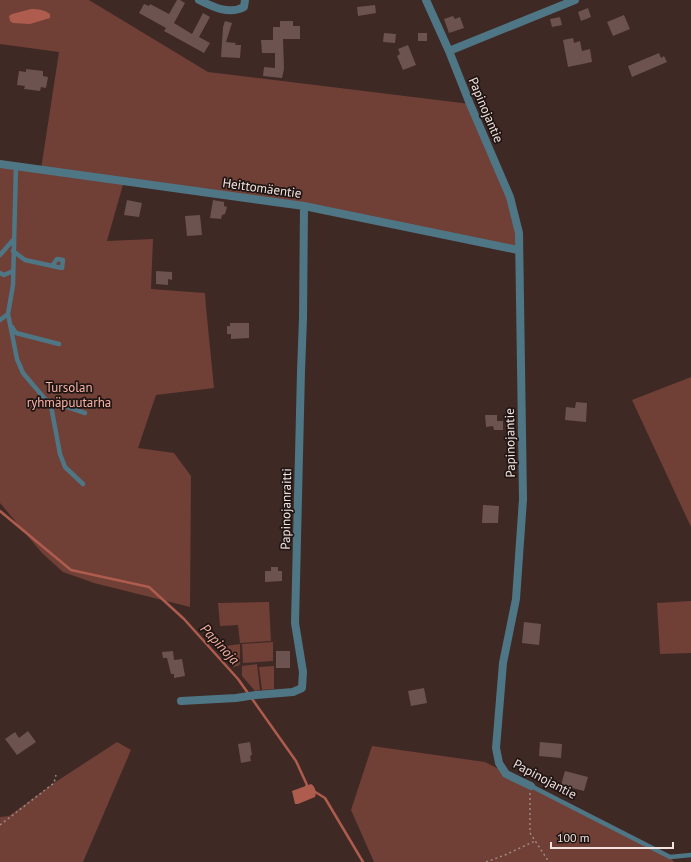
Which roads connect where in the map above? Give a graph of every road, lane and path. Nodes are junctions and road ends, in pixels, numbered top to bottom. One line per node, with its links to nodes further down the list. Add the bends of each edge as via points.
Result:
1 (199, 0): 4 (street, via 218,10 237,11)
2 (426, 0): 5 (street, Papinojantie)
3 (575, 0): 5 (street)
4 (245, 3)
5 (449, 51): 10 (street, Papinojantie, via 510,197 519,233)
6 (0, 164): 7 (street, Heittomäentie)
7 (16, 166): 8 (street, Heittomäentie); 9 (lane)
8 (304, 206): 10 (street, Heittomäentie); 24 (street, Papinojanraitti, via 295,623 303,672 302,688 293,692)
9 (14, 239): 11 (lane); 12 (lane)
10 (518, 250): 26 (street, Papinojantie, via 523,499 516,599 503,663 496,748 498,762 506,774)
11 (13, 252): 13 (lane, via 25,260); 14 (lane)
12 (0, 255)
13 (52, 266)
14 (13, 271): 15 (lane, via 4,275); 16 (lane)
15 (0, 273)
16 (8, 314): 17 (lane); 18 (lane); 19 (lane)
17 (0, 316)
18 (0, 320)
19 (11, 326): 20 (lane, via 16,333); 21 (lane, via 17,360 23,373)
20 (59, 344)
21 (46, 400): 22 (lane); 23 (lane, via 51,406 65,467)
22 (85, 413)
23 (83, 484)
24 (181, 701)
25 (56, 775): 27 (path, via 54,783)
26 (531, 786): 28 (path, via 530,833); 29 (lane, Papinojantie, via 670,857)
27 (0, 825)
28 (535, 841): 30 (path); 31 (path)
29 (691, 855)
30 (486, 862)
31 (549, 862)

